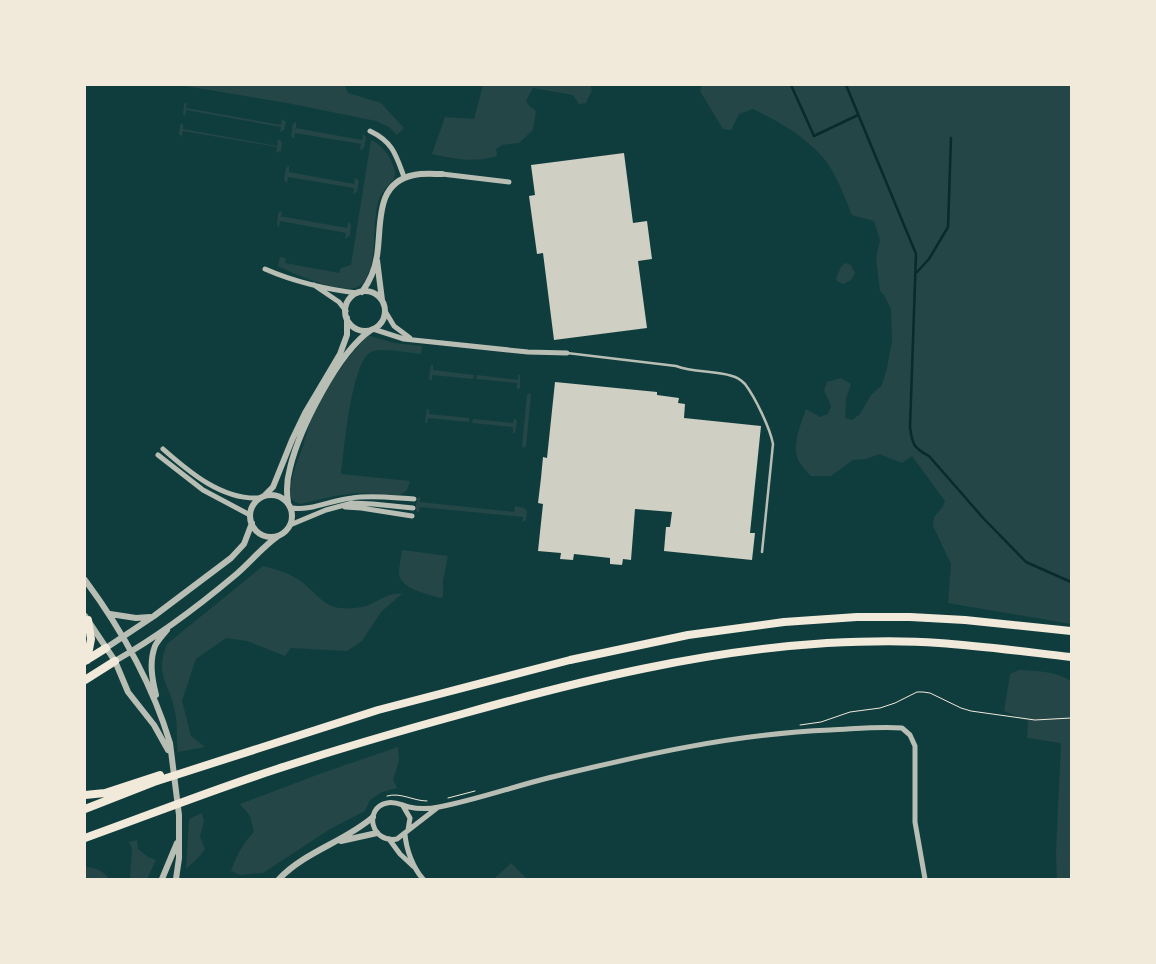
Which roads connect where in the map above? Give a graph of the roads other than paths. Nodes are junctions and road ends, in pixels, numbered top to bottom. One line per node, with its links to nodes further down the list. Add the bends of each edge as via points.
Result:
1 (370, 131): 3 (street, via 387,141 393,149)
2 (442, 174): 3 (street); 4 (street)
3 (404, 177): 5 (street, via 382,204)
4 (509, 182)
5 (377, 256): 8 (street, via 370,279); 9 (street)
6 (265, 269): 7 (street, via 284,278)
7 (314, 285): 8 (street); 11 (street, via 339,302)
8 (360, 292): 9 (street, via 370,292); 11 (street, via 349,300)
9 (382, 301): 10 (street)
10 (385, 310): 12 (street, via 383,320); 13 (street, via 394,326)
11 (346, 314): 12 (street, via 354,327); 17 (street, via 347,335 340,354 305,413 274,487)
12 (372, 330): 13 (street); 19 (street, via 356,341 344,357 311,416 290,467 287,482)
13 (410, 338): 14 (street, via 528,352)
14 (567, 353): 27 (lane, via 676,366 732,376 745,384 773,444)
15 (163, 450): 17 (street, via 188,471 217,488 240,497)
16 (158, 455): 22 (street, via 203,490)
17 (262, 497): 19 (street, via 278,495); 22 (street, via 255,502)
18 (414, 499): 19 (street, via 353,497 304,508)
19 (289, 505): 25 (street)
20 (342, 507): 21 (street, via 373,504); 23 (street); 25 (street)
21 (413, 508)
22 (250, 515): 24 (street)
23 (412, 516)
24 (252, 523): 26 (street, via 265,536); 30 (street, via 244,544 235,554)
25 (290, 525): 26 (street)
26 (278, 536): 32 (street, via 234,576)
27 (762, 552)
28 (85, 580): 29 (street)
29 (110, 614): 30 (street, via 136,618); 34 (street)
30 (154, 616): 34 (street)
31 (87, 618): 35 (street); 38 (highway, via 91,635)
32 (170, 626): 36 (street); 41 (street, via 152,656 152,678)
33 (1071, 631): 43 (highway, via 901,617 825,619 712,631 617,649 523,672 378,710)
34 (123, 637): 35 (street); 36 (street)
35 (106, 648): 38 (highway); 39 (street)
36 (132, 651): 39 (street); 41 (street)
37 (1070, 657): 52 (highway, via 937,642 882,642 765,649 676,662 572,684 335,750)
38 (86, 661)
39 (115, 661): 40 (highway); 42 (street, via 128,692)
40 (85, 680)
41 (159, 708): 42 (street, via 170,743)
42 (170, 754): 51 (street, via 178,803)
43 (236, 755): 44 (highway, via 219,756 105,793); 47 (highway)
44 (85, 795)
45 (402, 805): 46 (street); 48 (street, via 382,804); 49 (street, via 410,818)
46 (437, 808): 49 (street); 60 (street, via 673,748 777,733 902,728 915,746 916,834)
47 (85, 809)
48 (373, 817): 50 (street); 54 (street)
49 (406, 832): 53 (street, via 398,839); 55 (street, via 405,844)
50 (377, 833): 53 (street); 54 (street)
51 (178, 837): 56 (street); 57 (street)
52 (86, 838)
53 (388, 840): 55 (street)
54 (335, 842): 58 (street, via 304,858)
55 (415, 867): 59 (street)
56 (162, 879)
57 (176, 879)
58 (279, 879)
59 (423, 879)
60 (925, 879)

